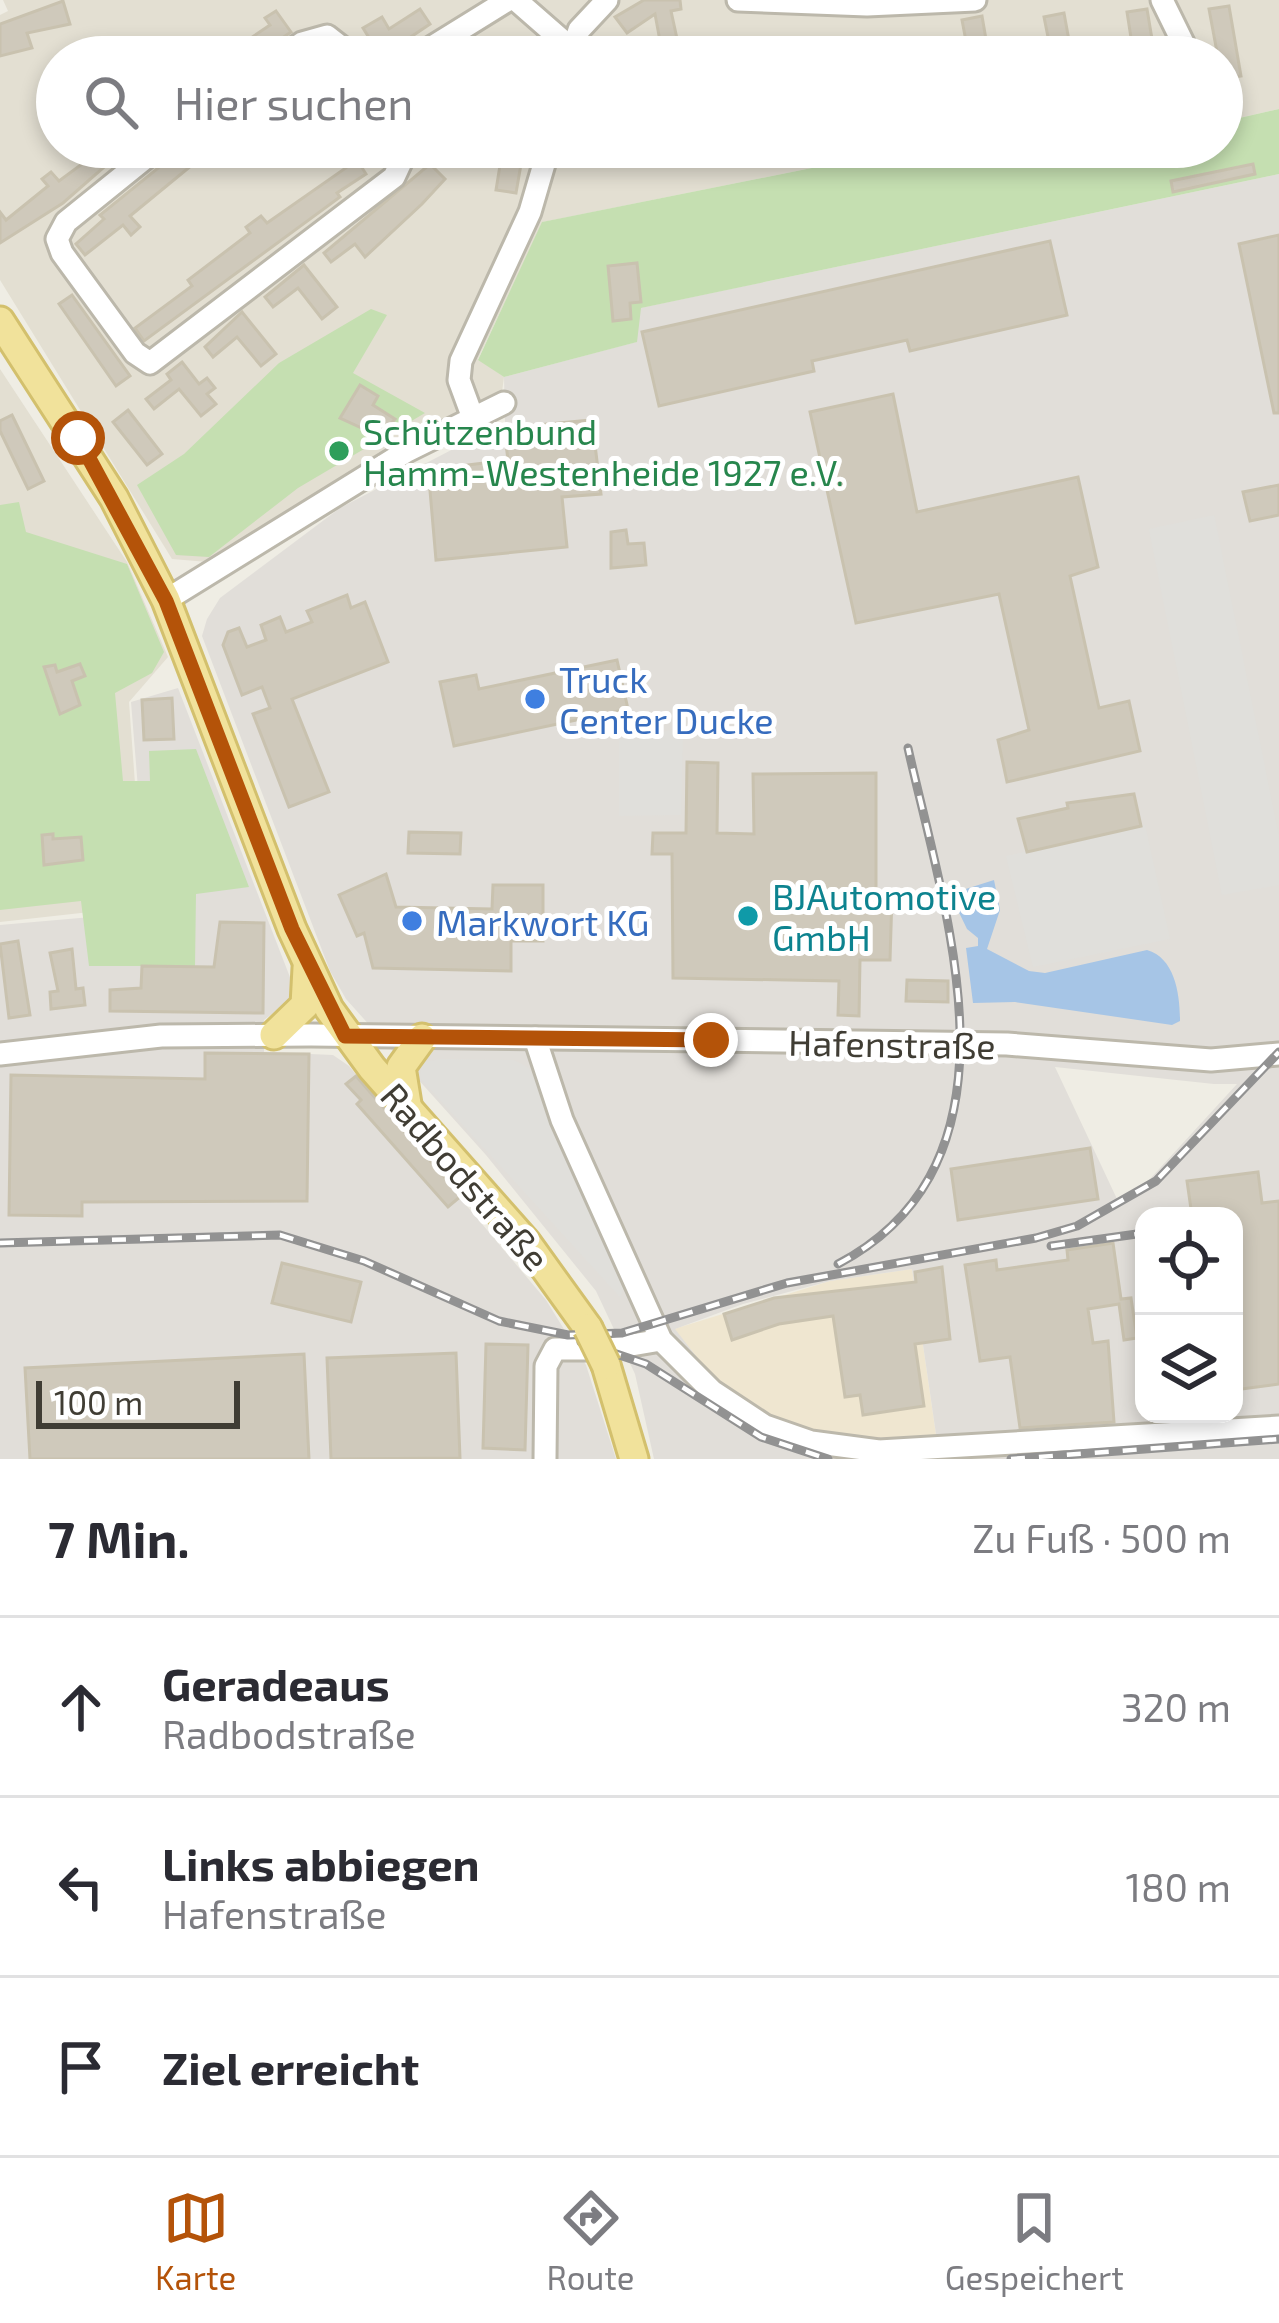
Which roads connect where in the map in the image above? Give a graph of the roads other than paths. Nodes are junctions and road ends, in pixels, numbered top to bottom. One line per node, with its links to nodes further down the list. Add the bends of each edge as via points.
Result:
1 (512, 0): 6 (street); 7 (street)
2 (607, 0): 8 (street)
3 (738, 0): 4 (street)
4 (975, 0)
5 (1162, 0): 9 (street)
6 (451, 36)
7 (552, 36)
8 (577, 36)
9 (1180, 36)
10 (133, 168): 11 (street, via 66,222 57,239 150,363)
11 (398, 168)
12 (543, 168): 15 (street, via 461,362)
13 (0, 322): 16 (main road, Radbodstraße, via 114,498)
14 (505, 404): 15 (street)
15 (472, 418): 16 (street)
16 (166, 601): 17 (main road, Radbodstraße)
17 (307, 964): 18 (main road, via 305,1005); 19 (main road, Radbodstraße)
18 (274, 1035): 19 (street, Hafenstraße); 22 (street, Hafenstraße, via 161,1036)
19 (345, 1036): 20 (street, Hafenstraße); 24 (main road, Radbodstraße)
20 (422, 1038): 21 (street, Hafenstraße); 24 (main road, via 400,1067)
21 (535, 1039): 23 (street, Hafenstraße, via 991,1043 1211,1060); 25 (street, via 562,1120)
22 (0, 1054)
23 (1279, 1054)
24 (408, 1108): 28 (main road, Radbodstraße, bridge, via 526,1242 588,1328)
25 (662, 1340): 26 (street, via 745,1415 840,1447 934,1451); 27 (street, via 555,1349 546,1366)
26 (1279, 1426)
27 (545, 1459)
28 (634, 1459)

